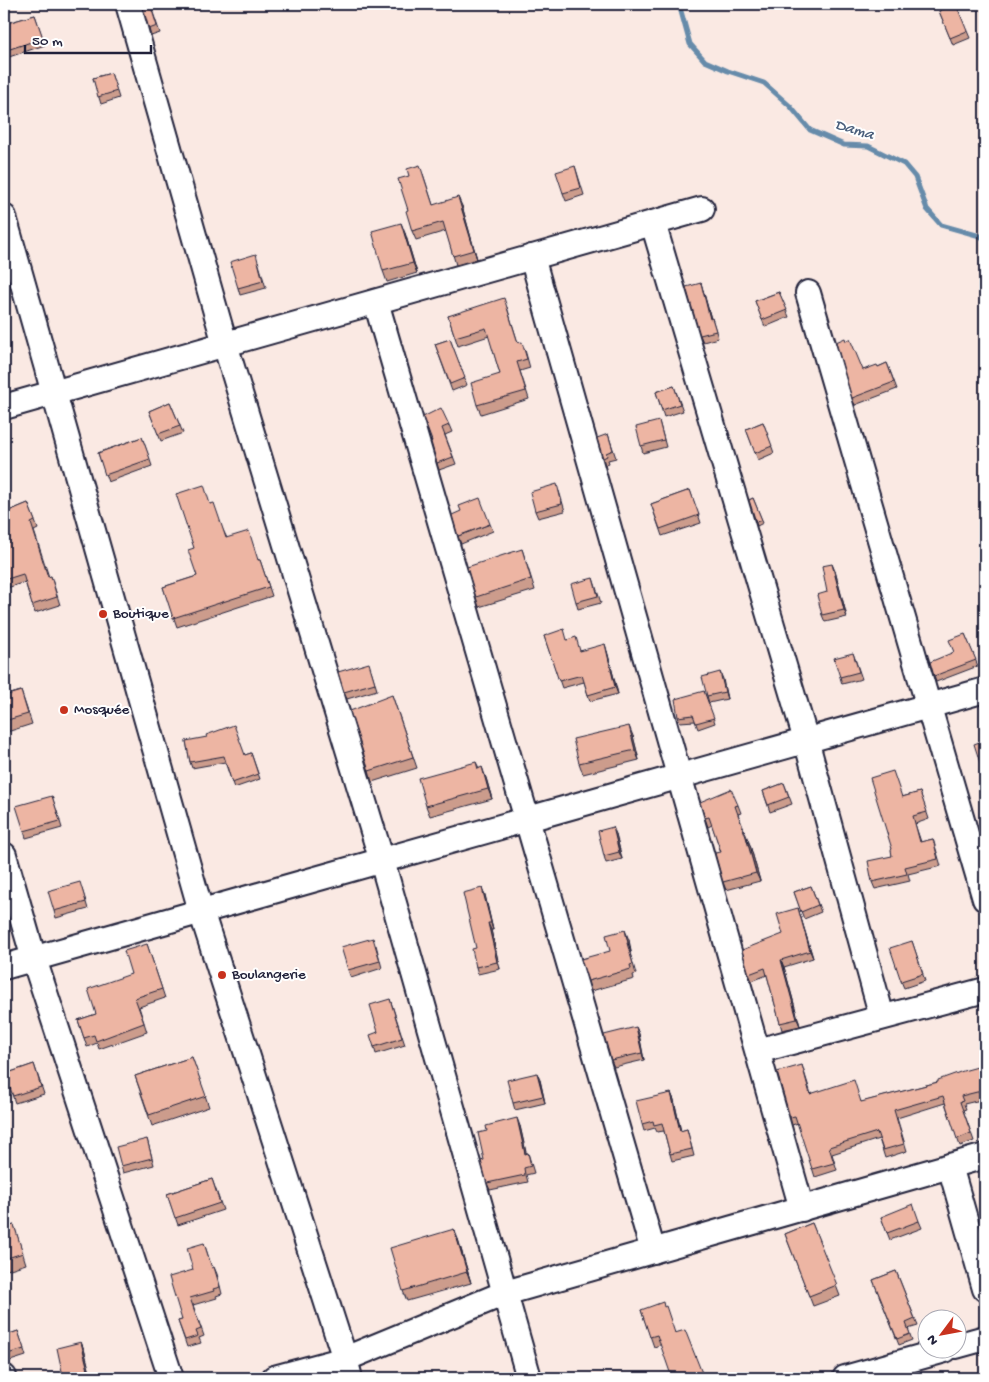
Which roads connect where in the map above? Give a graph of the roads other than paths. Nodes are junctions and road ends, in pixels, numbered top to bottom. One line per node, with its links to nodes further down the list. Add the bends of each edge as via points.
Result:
1 (128, 4): 8 (street)
2 (702, 209): 4 (street)
3 (4, 217): 9 (street)
4 (654, 223): 5 (street); 13 (street)
5 (532, 257): 7 (street); 14 (street)
6 (808, 293): 12 (street)
7 (376, 302): 8 (street); 15 (street)
8 (225, 344): 9 (street); 17 (street)
9 (54, 393): 10 (street); 19 (street)
10 (4, 407)
11 (985, 690): 12 (street)
12 (929, 705): 13 (street); 18 (street)
13 (806, 740): 14 (street); 23 (street)
14 (679, 776): 15 (street); 24 (street)
15 (527, 819): 17 (street); 28 (street)
16 (4, 855): 20 (street)
17 (382, 860): 19 (street); 30 (street)
18 (985, 899)
19 (201, 912): 20 (street); 34 (street)
20 (34, 959): 21 (street); 35 (street)
21 (4, 967)
22 (985, 990): 23 (street)
23 (882, 1017): 24 (street)
24 (758, 1051): 27 (street)
25 (985, 1156): 26 (street)
26 (950, 1166): 27 (street); 29 (street)
27 (802, 1209): 28 (street)
28 (653, 1251): 30 (street)
29 (985, 1289)
30 (505, 1293): 34 (street); 37 (street)
31 (985, 1338): 32 (street)
32 (966, 1343)
33 (916, 1358): 38 (street)
34 (347, 1368): 36 (street)
35 (171, 1378)
36 (274, 1378)
37 (529, 1378)
38 (845, 1378)

